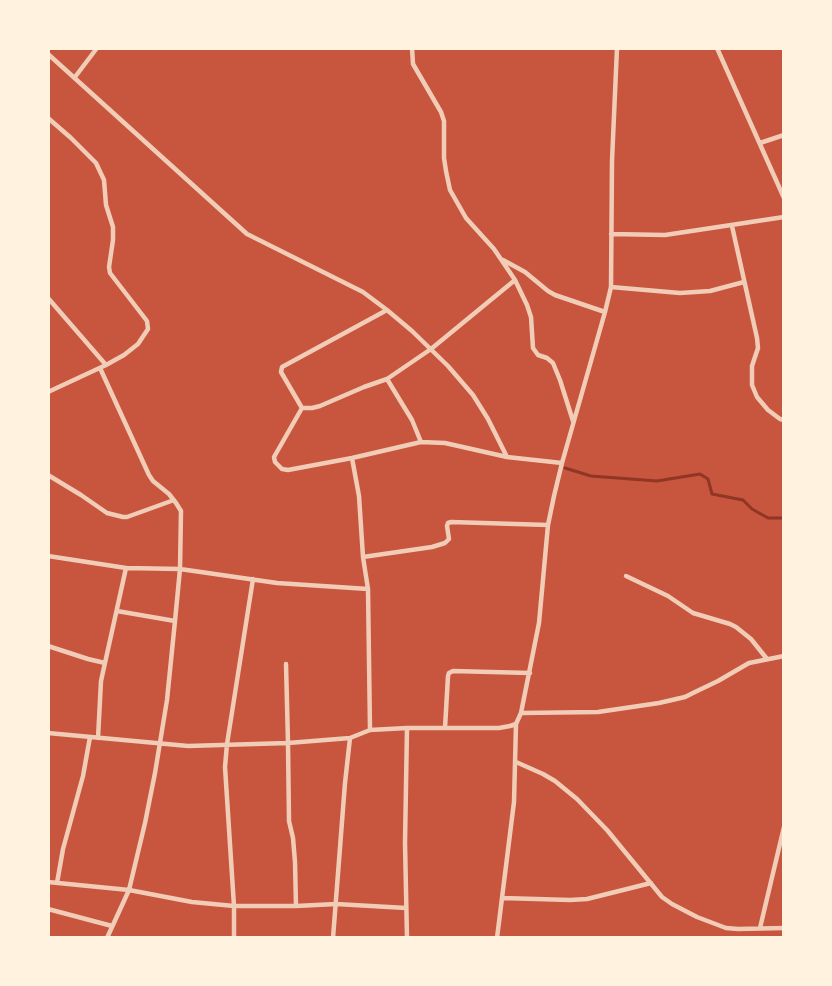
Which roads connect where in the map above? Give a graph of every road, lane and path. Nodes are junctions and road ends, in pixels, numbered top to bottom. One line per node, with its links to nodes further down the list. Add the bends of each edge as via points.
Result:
1 (97, 48): 6 (street)
2 (412, 48): 14 (street, via 413,64 444,121 444,158 450,190 466,218)
3 (617, 48): 13 (street)
4 (717, 48): 9 (street)
5 (48, 54): 6 (street)
6 (75, 77): 19 (street, via 247,234 363,292)
7 (48, 118): 22 (street, via 96,164 104,180 113,240 110,273 147,321 148,329 138,344)
8 (784, 135): 9 (street)
9 (760, 143): 10 (street)
10 (784, 198)
11 (784, 217): 12 (street)
12 (732, 226): 13 (street, via 665,235); 16 (street)
13 (610, 234): 17 (street)
14 (501, 259): 15 (street); 20 (street, via 555,295)
15 (514, 280): 21 (street); 28 (street, via 531,317 533,348 554,363)
16 (744, 282): 17 (street, via 710,291 680,292); 27 (street, via 758,348 752,366 752,385 768,410)
17 (611, 286): 20 (street)
18 (48, 298): 22 (street)
19 (387, 310): 21 (street); 26 (street, via 282,367 281,372)
20 (605, 312): 28 (street)
21 (431, 349): 24 (street); 30 (street, via 473,395)
22 (106, 365): 23 (street)
23 (100, 368): 25 (street); 34 (street, via 149,475)
24 (387, 379): 26 (street, via 320,406); 29 (street)
25 (48, 392)
26 (302, 408): 31 (street, via 274,457 277,466 288,470)
27 (784, 420)
28 (573, 422): 32 (street)
29 (421, 442): 30 (street, via 445,442); 31 (street)
30 (507, 457): 32 (street)
31 (352, 458): 37 (street)
32 (562, 463): 35 (street)
33 (48, 475): 34 (street, via 107,513 123,517)
34 (174, 500): 39 (street, via 181,511)
35 (548, 525): 37 (street, via 451,522 445,543); 50 (street)
36 (48, 556): 38 (street)
37 (363, 556): 42 (street)
38 (126, 568): 39 (street); 43 (street)
39 (180, 569): 41 (street); 44 (street)
40 (626, 576): 47 (street, via 693,613 736,627)
41 (253, 579): 42 (street); 62 (street)
42 (368, 589): 55 (street)
43 (117, 612): 44 (street); 48 (street)
44 (175, 621): 61 (street)
45 (48, 646): 48 (street)
46 (784, 656): 47 (street)
47 (767, 659): 51 (street, via 749,663 685,697 659,703 598,712)
48 (105, 663): 58 (street)
49 (286, 664): 60 (street)
50 (530, 673): 51 (street); 54 (street, via 449,673)
51 (521, 713): 52 (street)
52 (516, 724): 54 (street, via 499,728); 63 (street)
53 (407, 728): 54 (street); 55 (street); 73 (street)
54 (445, 728)
55 (370, 730): 59 (street)
56 (48, 733): 57 (street)
57 (90, 737): 58 (street); 66 (street)
58 (98, 738): 61 (street)
59 (350, 738): 60 (street); 70 (street)
60 (288, 743): 62 (street); 72 (street)
61 (160, 744): 62 (street); 68 (street)
62 (227, 744): 71 (street)
63 (516, 762): 67 (street, via 543,774 577,799); 69 (street)
64 (784, 827): 76 (street)
65 (48, 882): 66 (street)
66 (57, 883): 68 (street)
67 (651, 883): 69 (street, via 579,900); 76 (street, via 672,904 707,921 726,928)
68 (129, 891): 71 (street); 75 (street)
69 (502, 898): 82 (street)
70 (336, 904): 72 (street); 73 (street); 80 (street)
71 (234, 906): 72 (street); 79 (street)
72 (296, 906)
73 (406, 908): 81 (street)
74 (48, 909): 75 (street)
75 (112, 926): 78 (street)
76 (760, 928): 77 (street)
77 (784, 928)
78 (107, 938)
79 (234, 938)
80 (333, 938)
81 (407, 938)
82 (496, 938)

